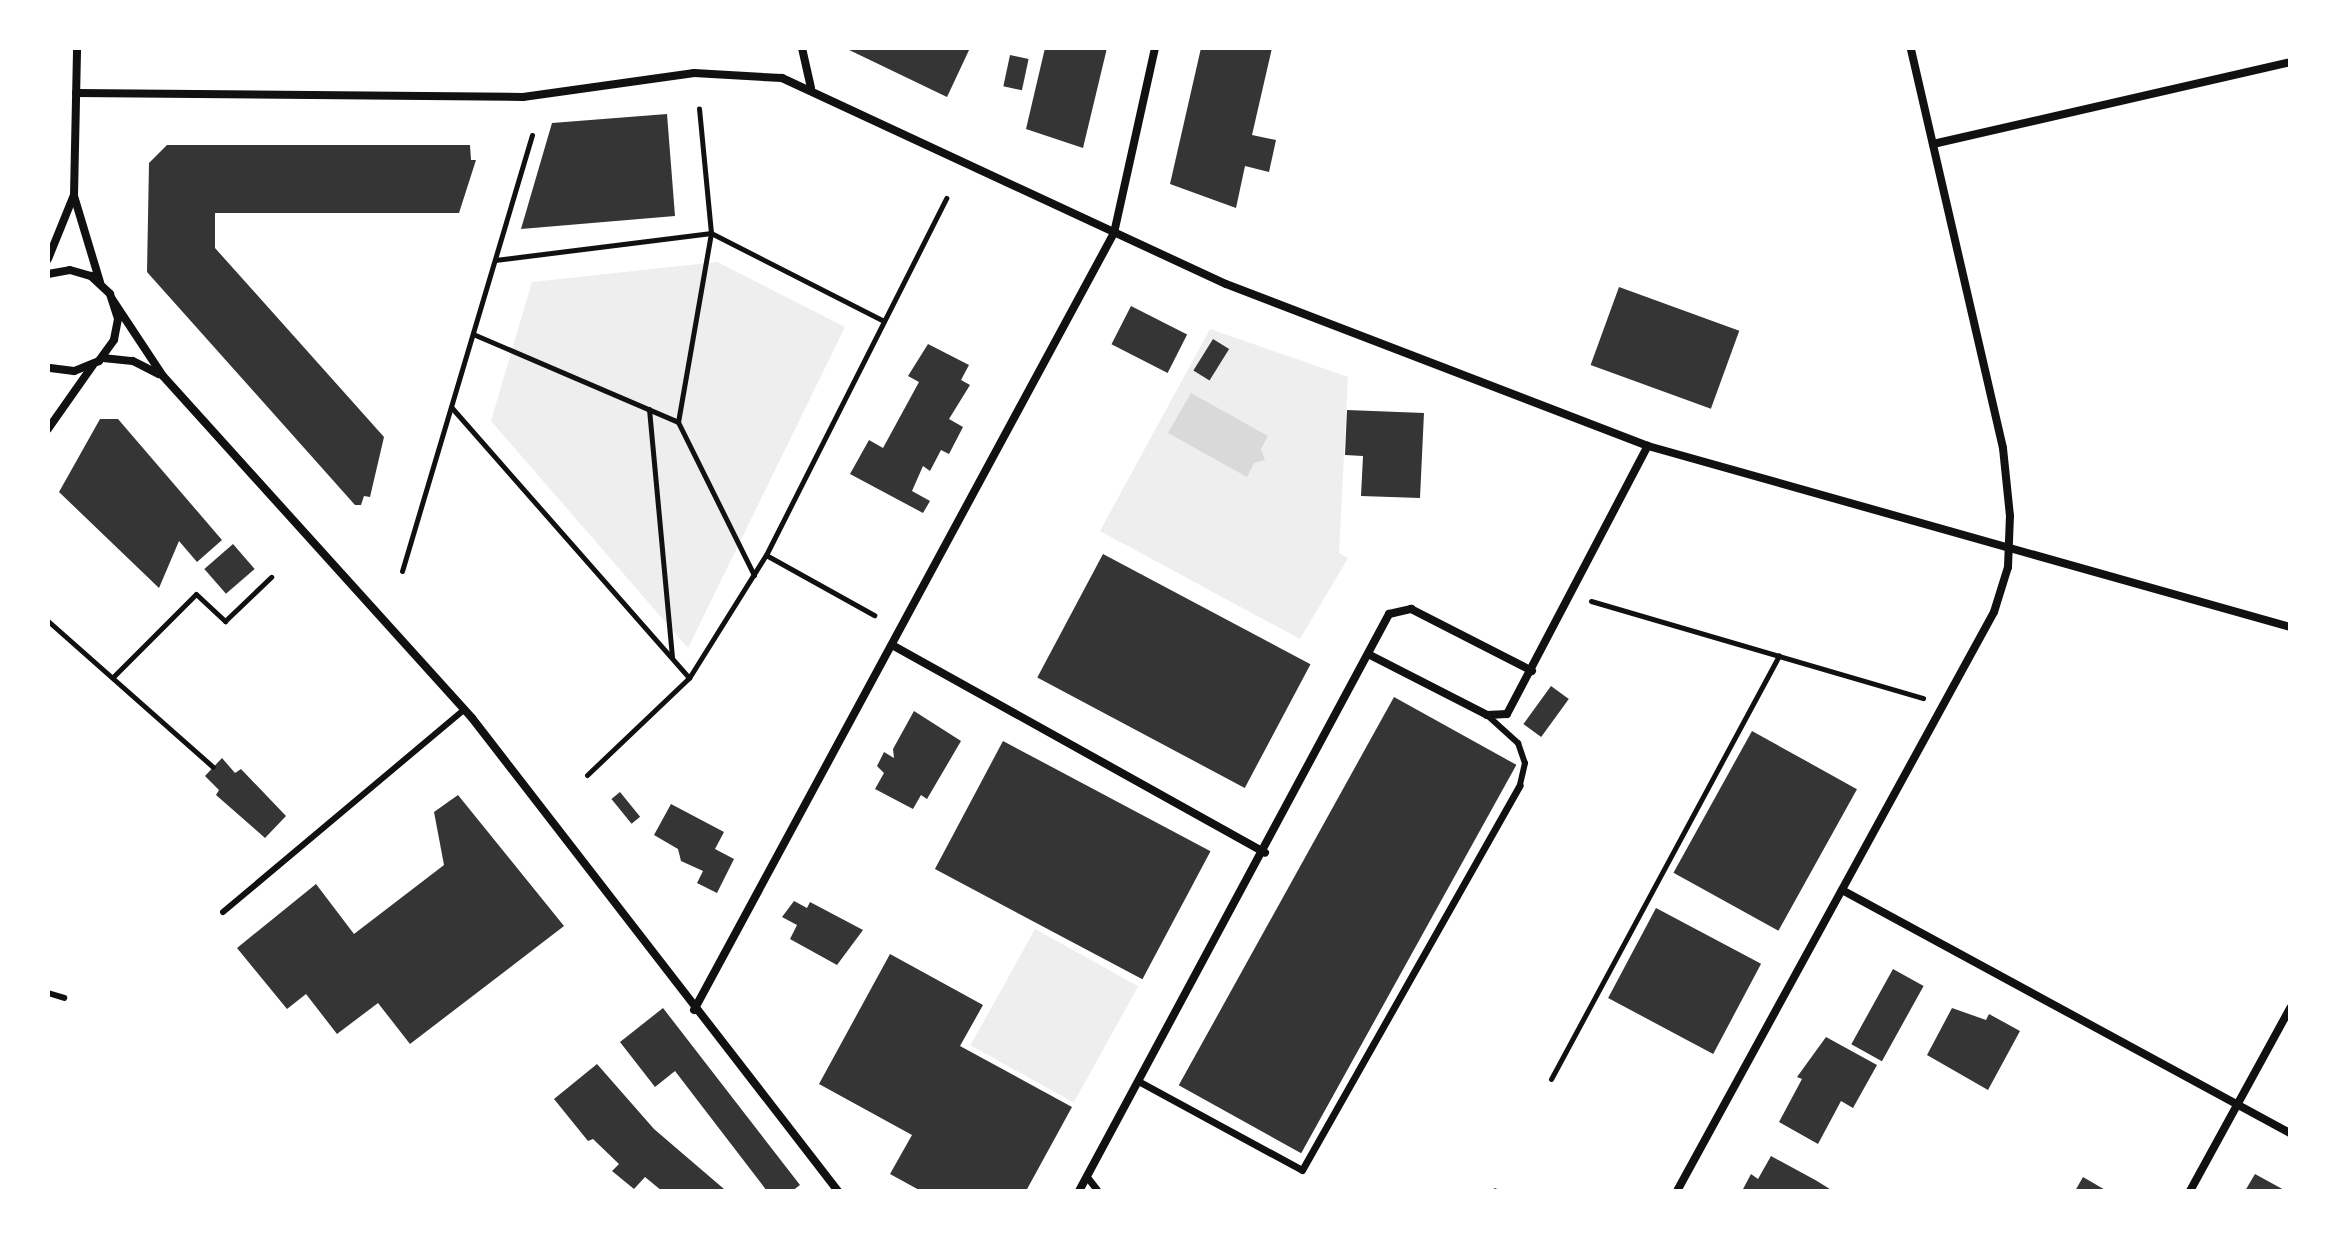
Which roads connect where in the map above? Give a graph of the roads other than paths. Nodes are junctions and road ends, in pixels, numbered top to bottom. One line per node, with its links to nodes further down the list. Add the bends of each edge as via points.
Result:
1 (77, 48): 7 (street)
2 (802, 48): 6 (street)
3 (1155, 48): 10 (street)
4 (1911, 48): 8 (street)
5 (2290, 62): 8 (street)
6 (811, 88): 7 (street, via 766,75 711,72 523,97); 10 (street)
7 (76, 93): 9 (street)
8 (1933, 144): 21 (street, via 2003,448)
9 (74, 195): 11 (street); 13 (street)
10 (1114, 233): 20 (street, via 1226,284); 23 (street)
11 (48, 259)
12 (48, 274): 13 (street, via 70,270)
13 (100, 282): 14 (street)
14 (112, 299): 15 (street, via 118,324); 18 (street)
15 (103, 358): 16 (street); 18 (street, via 133,361)
16 (94, 364): 17 (street, via 69,372); 19 (street)
17 (48, 368)
18 (163, 376): 26 (street)
19 (48, 429)
20 (1648, 446): 21 (street); 25 (street)
21 (2010, 548): 22 (street); 30 (street, via 1994,612)
22 (2290, 627)
23 (892, 645): 29 (street); 35 (street)
24 (1368, 654): 25 (street, via 1389,614 1407,608); 27 (street); 29 (street)
25 (1532, 671): 27 (street, via 1510,711)
26 (464, 710): 31 (lane); 35 (street)
27 (1487, 715): 28 (lane, via 1518,743 1525,763)
28 (1520, 785): 36 (street, via 1302,1170)
29 (1265, 853): 36 (street)
30 (1842, 890): 37 (street); 43 (street)
31 (223, 912)
32 (48, 993): 33 (lane)
33 (64, 998)
34 (2290, 1008): 37 (street)
35 (694, 1010): 40 (street)
36 (1140, 1082): 39 (street)
37 (2237, 1104): 38 (street); 44 (street)
38 (2290, 1133)
39 (1087, 1177): 41 (street); 42 (street)
40 (838, 1191)
41 (1079, 1191)
42 (1098, 1191)
43 (1677, 1191)
44 (2190, 1191)

